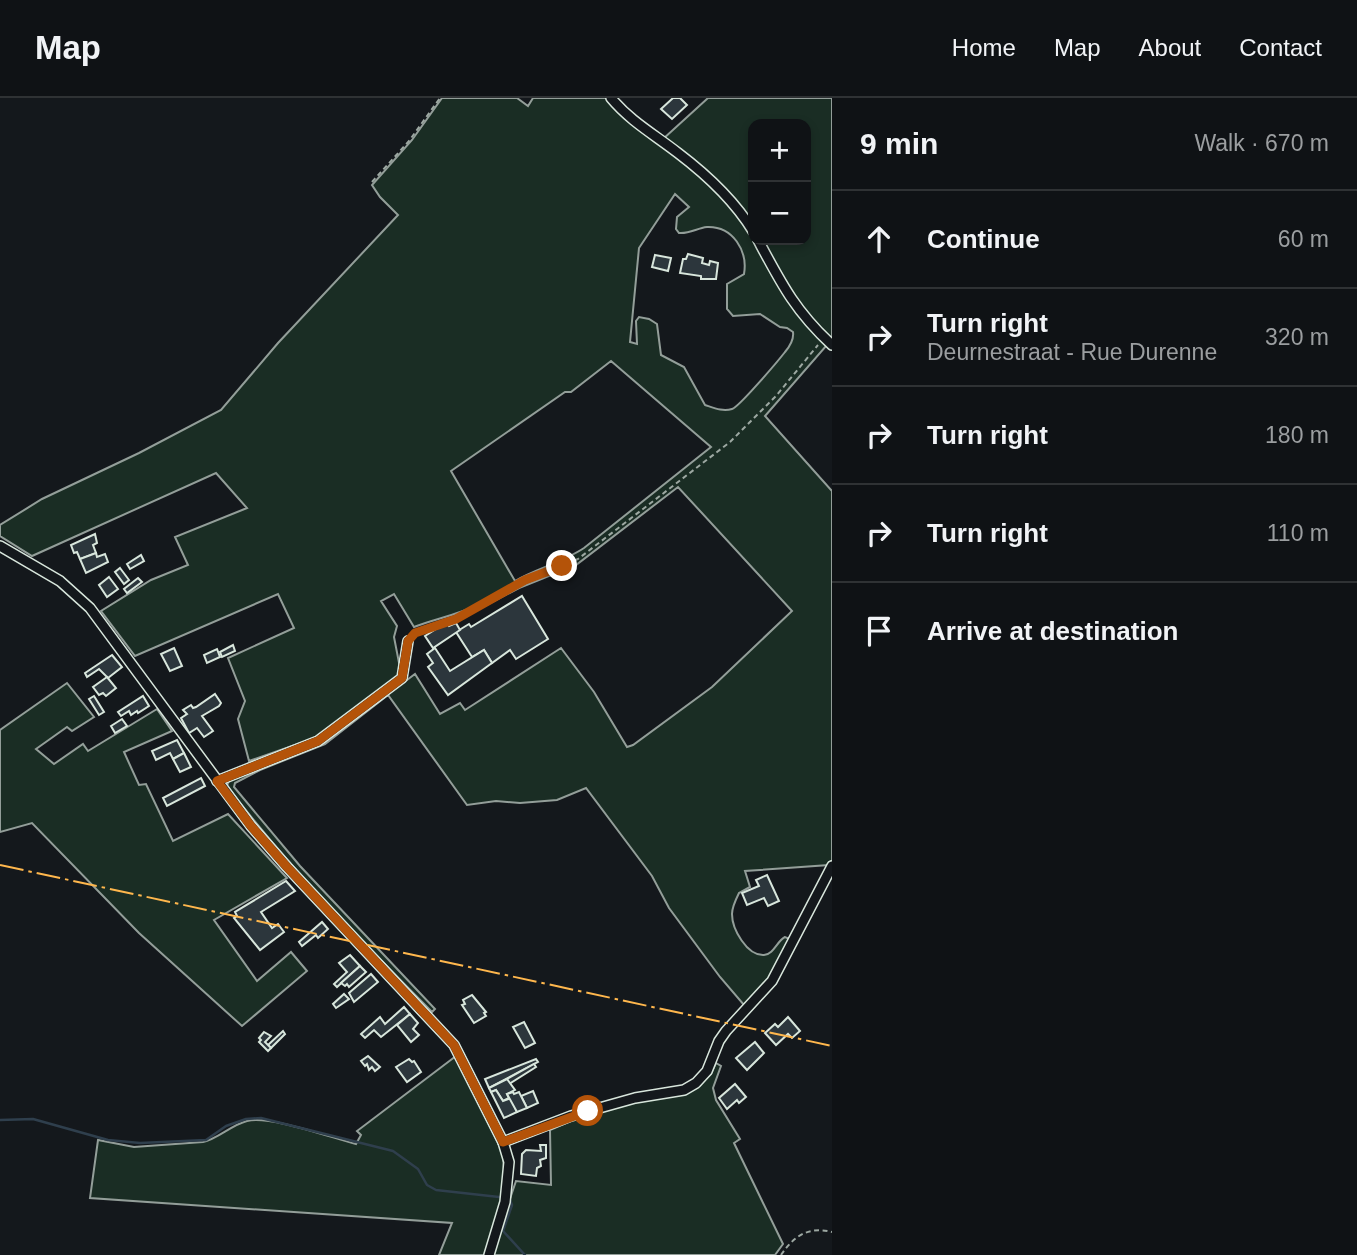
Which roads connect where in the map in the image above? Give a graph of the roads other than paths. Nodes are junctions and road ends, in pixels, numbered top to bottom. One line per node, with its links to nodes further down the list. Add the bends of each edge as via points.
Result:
1 (611, 98): 2 (street, via 705,175)
2 (748, 224)
3 (761, 245): 4 (street, via 791,300)
4 (828, 342)
5 (0, 546): 7 (street, via 60,581 90,608)
6 (408, 641): 7 (street, via 402,678 338,727 306,747)
7 (217, 781): 9 (street, via 287,867 454,1045)
8 (832, 866): 9 (street, via 772,981 726,1031 707,1071 696,1083 684,1090 571,1116)
9 (503, 1142): 10 (street, via 509,1162 508,1186)
10 (489, 1255)

